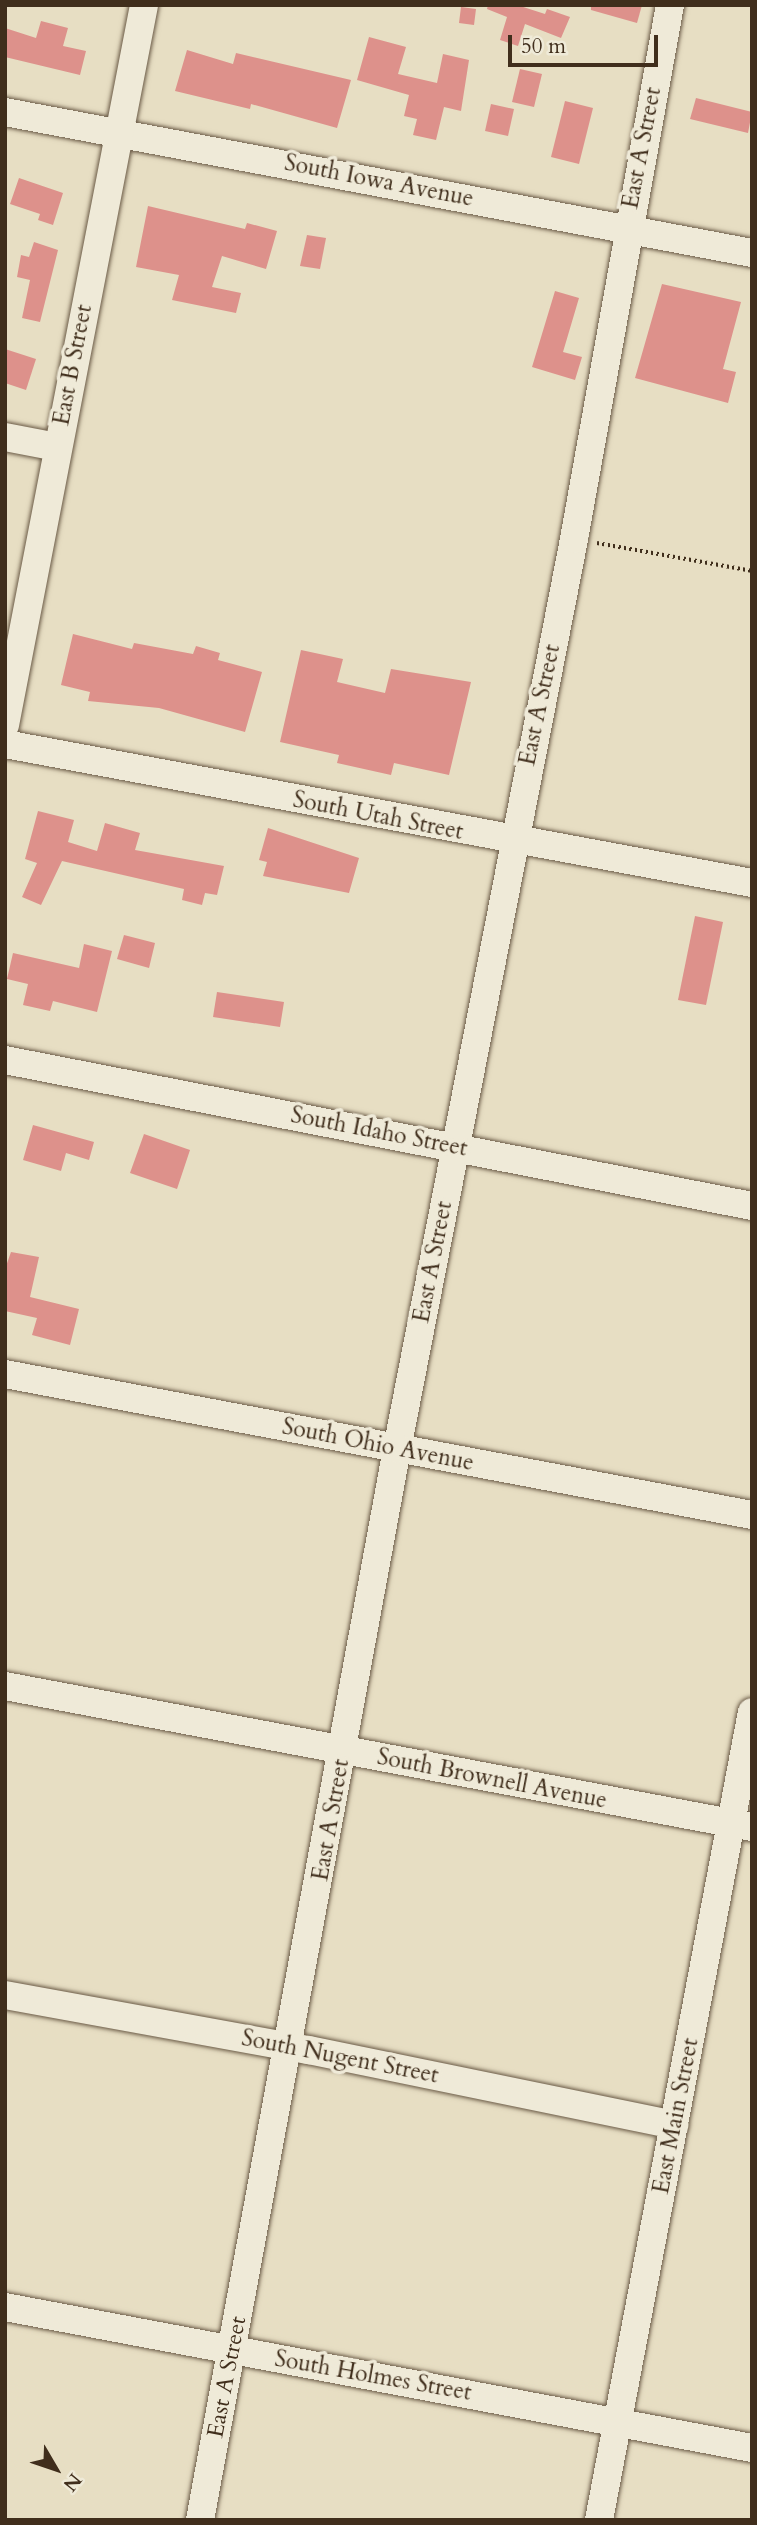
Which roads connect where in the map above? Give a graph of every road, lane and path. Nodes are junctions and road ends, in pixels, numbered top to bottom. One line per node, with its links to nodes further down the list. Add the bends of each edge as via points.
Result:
1 (144, 5): 4 (street, East B Street)
2 (670, 5): 5 (street, East A Street)
3 (5, 112): 4 (street, South Iowa Avenue)
4 (120, 133): 5 (street, South Iowa Avenue); 8 (street, East B Street)
5 (627, 228): 6 (street, South Iowa Avenue); 9 (street, East A Street)
6 (752, 253)
7 (5, 437): 8 (street)
8 (57, 447): 11 (street, East B Street)
9 (574, 539): 10 (path); 13 (street, East A Street)
10 (752, 571)
11 (5, 725)
12 (5, 744): 13 (street, South Utah Street)
13 (513, 841): 14 (street, South Utah Street); 16 (street, East A Street)
14 (752, 883)
15 (5, 1060): 16 (street, South Idaho Street)
16 (455, 1146): 17 (street, South Idaho Street); 19 (street, East A Street)
17 (752, 1206)
18 (5, 1374): 19 (street, South Ohio Avenue)
19 (397, 1448): 20 (street, South Ohio Avenue); 23 (street, East A Street)
20 (752, 1515)
21 (5, 1686): 23 (street, South Brownell Avenue)
22 (752, 1712): 24 (street, East Main Street)
23 (344, 1750): 24 (street, South Brownell Avenue); 26 (street, East A Street)
24 (741, 1826): 27 (street, East Main Street)
25 (5, 1995): 26 (street, South Nugent Street)
26 (289, 2046): 27 (street, South Nugent Street); 29 (street, East A Street)
27 (674, 2125): 30 (street, East Main Street)
28 (5, 2306): 29 (street, South Holmes Street)
29 (231, 2350): 30 (street, South Holmes Street); 32 (street, East A Street)
30 (618, 2420): 31 (street, South Holmes Street); 33 (street, East Main Street)
31 (752, 2448)
32 (200, 2520)
33 (599, 2520)

